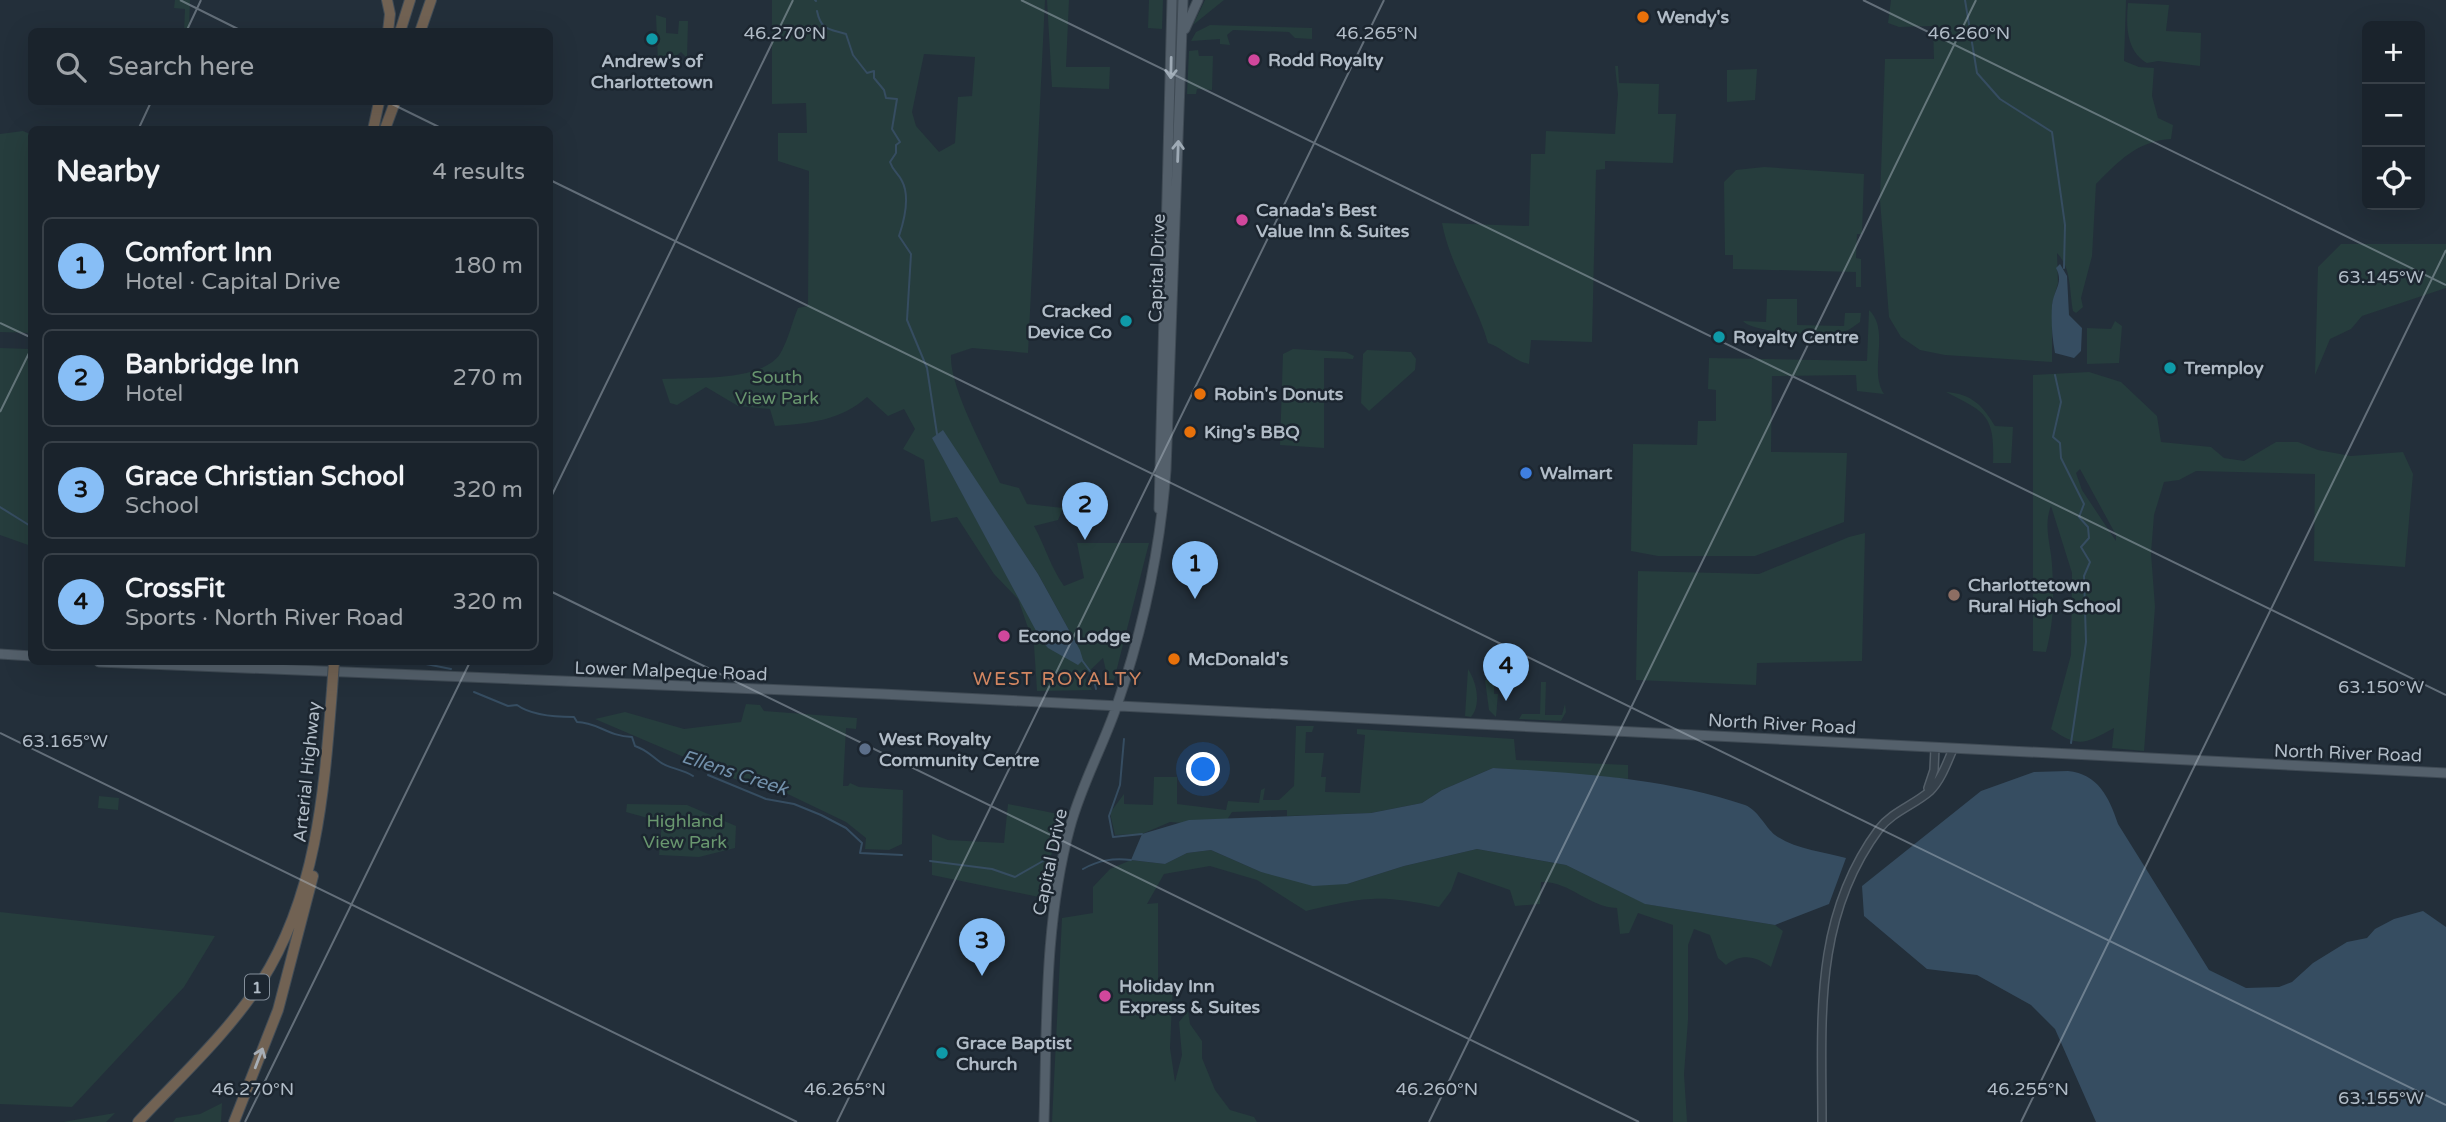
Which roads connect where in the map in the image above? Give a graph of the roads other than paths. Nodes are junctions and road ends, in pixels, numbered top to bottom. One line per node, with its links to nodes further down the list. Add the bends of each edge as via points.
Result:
1 (387, 0): 8 (highway)
2 (410, 0): 9 (highway)
3 (425, 0): 10 (highway)
4 (431, 0): 11 (highway)
5 (1172, 0): 19 (main road, Capital Drive, one-way to 19, via 1158,446)
6 (1183, 0): 12 (main road, Capital Drive)
7 (1198, 0): 12 (main road)
8 (388, 28)
9 (401, 28)
10 (416, 28)
11 (421, 28)
12 (1182, 37): 19 (main road, Capital Drive, one-way to 12)
13 (374, 105): 16 (highway)
14 (378, 105): 17 (highway)
15 (393, 105): 18 (highway)
16 (372, 126)
17 (373, 126)
18 (386, 126)
19 (1160, 538): 24 (main road, Capital Drive, via 1151,589)
20 (0, 654): 21 (main road)
21 (28, 656)
22 (167, 665): 24 (main road, Lower Malpeque Road)
23 (334, 665): 29 (highway, Arterial Highway / 1, bridge)
24 (1116, 707): 25 (main road, North River Road); 32 (main road, Capital Drive, via 1070,826 1053,912)
25 (1935, 748): 26 (main road, North River Road); 28 (street, via 1930,785)
26 (1953, 749): 27 (main road, North River Road); 28 (street)
27 (2446, 773)
28 (1923, 796): 33 (street, via 1880,828 1838,911 1827,946)
29 (321, 820): 30 (highway, Arterial Highway / 1, via 304,888 261,982 229,1026); 31 (highway, one-way to 29, via 286,985 312,883)
30 (138, 1122)
31 (234, 1122)
32 (1044, 1122)
33 (1822, 1122)

